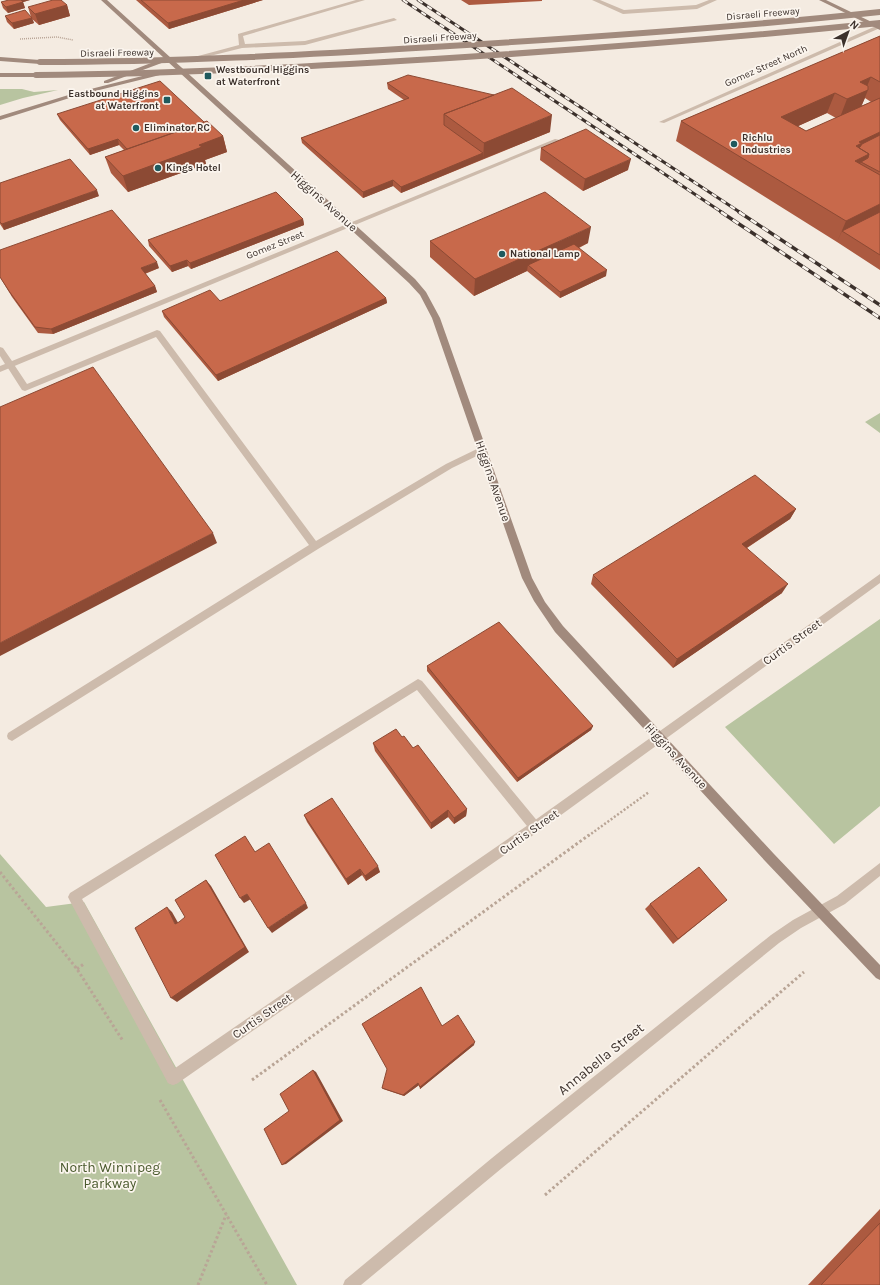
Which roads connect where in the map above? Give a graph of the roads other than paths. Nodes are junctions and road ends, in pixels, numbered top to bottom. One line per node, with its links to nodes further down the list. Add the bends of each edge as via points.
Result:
1 (104, 0): 11 (main road, Higgins Avenue)
2 (362, 0): 9 (street, via 240,35)
3 (595, 0): 4 (street, via 623,12 698,7)
4 (714, 0)
5 (822, 0): 8 (main road)
6 (880, 12): 10 (main road, Disraeli Freeway, bridge, via 610,36 369,51 112,63)
7 (394, 20): 9 (street, via 305,44)
8 (879, 26): 13 (main road, Disraeli Freeway, bridge, via 374,63 120,75); 16 (street, Gomez Street North)
9 (242, 46): 12 (street)
10 (0, 59)
11 (168, 59): 12 (main road, Higgins Avenue); 14 (main road)
12 (176, 66): 14 (main road, via 153,76); 18 (main road, Higgins Avenue)
13 (0, 75)
14 (77, 94): 15 (main road)
15 (0, 118)
16 (662, 122)
17 (557, 140): 18 (street, Gomez Street)
18 (350, 225): 20 (street, Gomez Street); 22 (main road, Higgins Avenue, via 412,281 430,304)
19 (0, 350): 20 (street)
20 (10, 365): 21 (street, Gomez Street); 23 (street, via 25,388 157,333)
21 (0, 369)
22 (482, 450): 23 (street, via 444,469); 26 (main road, Higgins Avenue, via 534,594 560,629)
23 (316, 546): 25 (street)
24 (880, 578): 26 (street, Curtis Street)
25 (12, 736)
26 (660, 738): 27 (street, Curtis Street); 29 (main road, Higgins Avenue)
27 (535, 828): 27 (street, Curtis Street, via 173,1078 74,897 418,684)
28 (880, 869): 29 (street, Annabella Street, via 841,900)
29 (821, 912): 30 (main road, Higgins Avenue); 31 (street, Annabella Street, via 769,944)
30 (880, 974)
31 (350, 1285)

